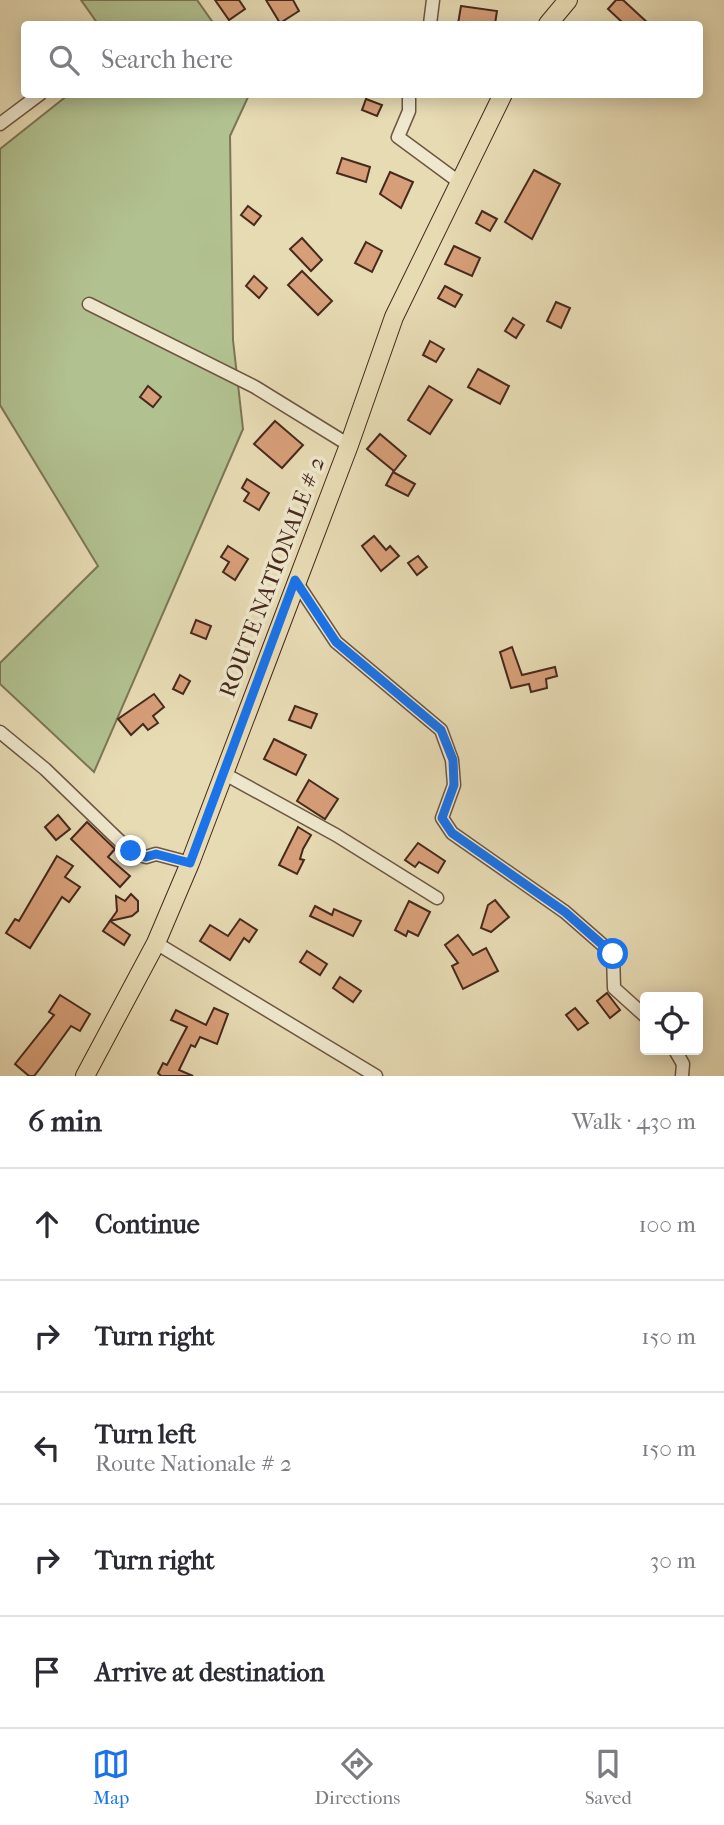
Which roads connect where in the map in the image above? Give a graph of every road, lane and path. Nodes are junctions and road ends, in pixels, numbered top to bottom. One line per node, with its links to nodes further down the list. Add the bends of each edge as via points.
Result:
1 (433, 0): 3 (street)
2 (568, 0): 4 (main road)
3 (430, 21)
4 (550, 21)
5 (35, 98): 8 (street)
6 (409, 98): 9 (street, via 409,111 398,137)
7 (501, 98): 9 (main road, ROUTE NATIONALE # 2)
8 (0, 124)
9 (459, 182): 11 (main road, ROUTE NATIONALE # 2, via 394,317)
10 (89, 304): 11 (street, via 255,387)
11 (349, 445): 12 (main road, ROUTE NATIONALE # 2)
12 (295, 580): 14 (main road, ROUTE NATIONALE # 2); 18 (street, via 336,642 441,730 453,760 454,785 442,818 452,833 565,912 613,954 614,988)
13 (0, 732): 15 (street, via 131,851)
14 (223, 773): 15 (main road, ROUTE NATIONALE # 2); 16 (street)
15 (190, 863): 17 (main road, ROUTE NATIONALE # 2)
16 (437, 898)
17 (156, 943): 20 (main road, ROUTE NATIONALE # 2); 21 (street)
18 (640, 1011)
19 (683, 1070): 22 (street)
20 (85, 1076)
21 (376, 1076)
22 (693, 1076)

